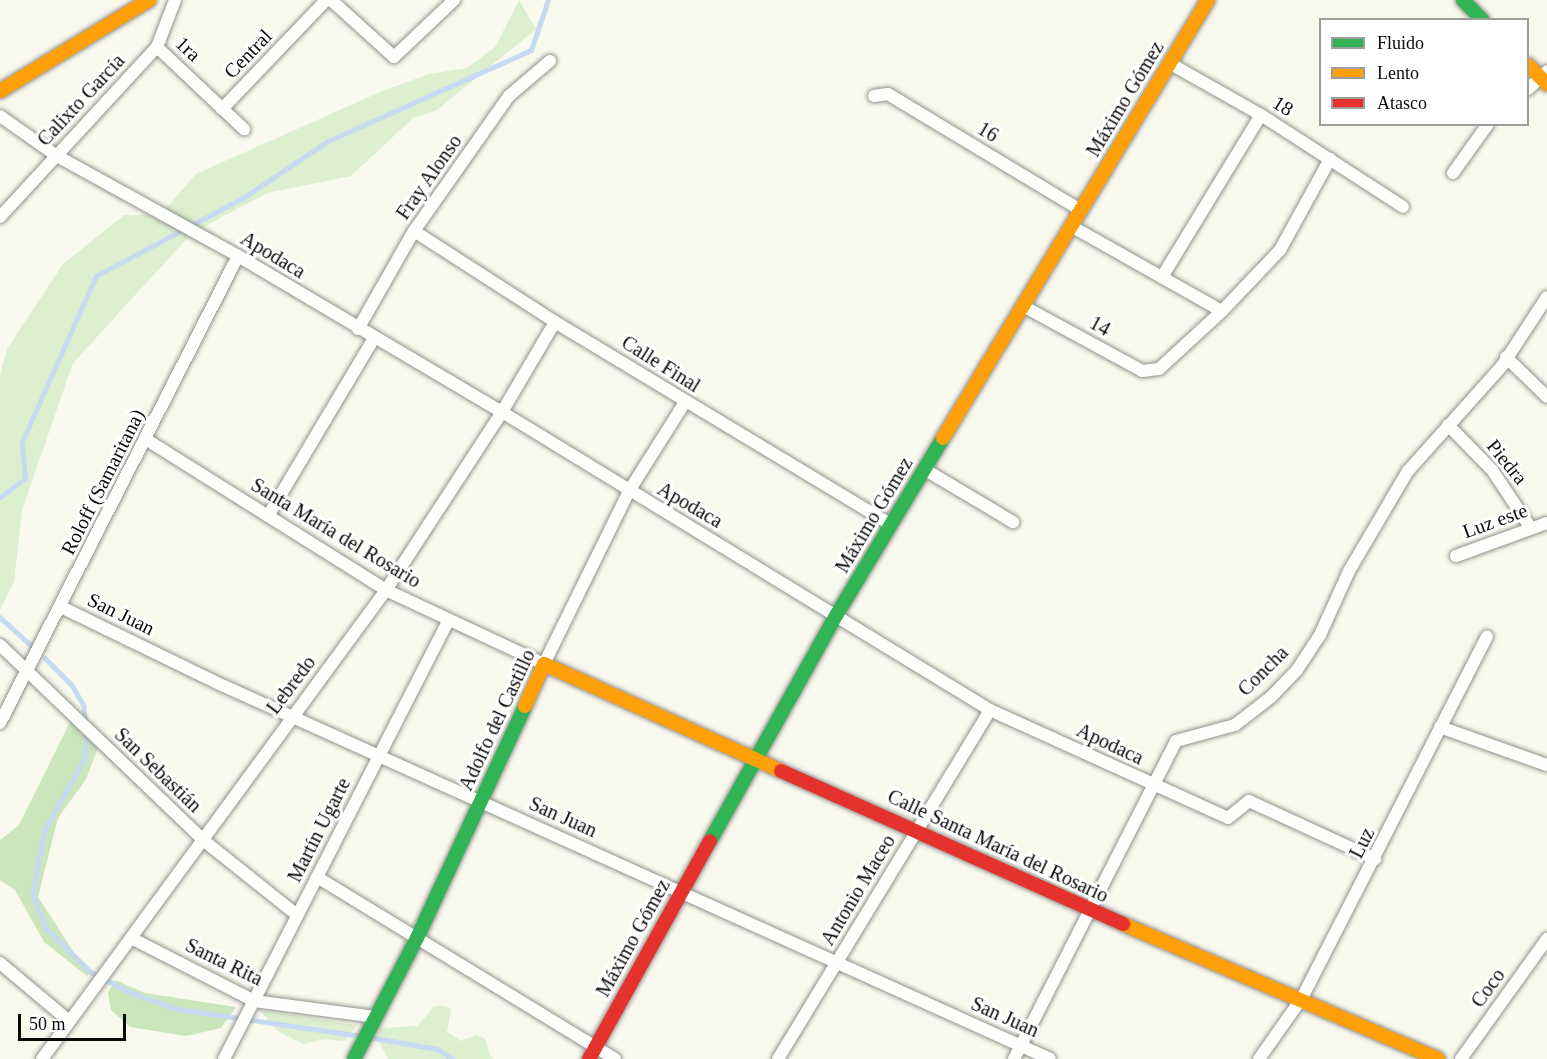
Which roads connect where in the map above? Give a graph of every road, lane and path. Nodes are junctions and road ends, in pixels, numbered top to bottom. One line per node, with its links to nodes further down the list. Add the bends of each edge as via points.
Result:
1 (149, 0): 14 (street)
2 (175, 0): 8 (street, Calixto García)
3 (329, 0): 4 (street, via 394,57); 16 (street, Central)
4 (454, 0)
5 (1208, 0): 10 (street, Máximo Gómez)
6 (1463, 0): 7 (street)
7 (1480, 18)
8 (157, 47): 16 (street, 1ra); 21 (street, Calixto García)
9 (550, 61): 28 (street, Fray Alonso, via 509,96)
10 (1169, 63): 17 (street, 18); 25 (street, Máximo Gómez)
11 (1529, 66): 12 (street)
12 (1545, 78): 13 (street)
13 (1529, 88)
14 (0, 91)
15 (874, 96): 25 (street, 16, via 888,94)
16 (222, 109): 20 (street, 1ra)
17 (1261, 114): 22 (street, 18); 30 (street)
18 (0, 116): 21 (street, Apodaca)
19 (1487, 126): 23 (street)
20 (244, 129)
21 (57, 156): 26 (street, Calixto García); 29 (street, Apodaca)
22 (1330, 159): 24 (street, 18); 33 (street, via 1280,250)
23 (1453, 173)
24 (1403, 207)
25 (1080, 210): 27 (street, Máximo Gómez)
26 (0, 217)
27 (1071, 226): 30 (street); 32 (street, Máximo Gómez)
28 (414, 231): 34 (street, Calle Final); 35 (street, Fray Alonso)
29 (238, 256): 35 (street, Apodaca); 42 (street, Roloff (Samaritana))
30 (1162, 277): 33 (street)
31 (1547, 297): 37 (street, Concha)
32 (1023, 306): 33 (street, 14, via 1142,371 1160,369); 43 (street, Máximo Gómez)
33 (1222, 311)
34 (555, 322): 39 (street, Calle Final); 40 (street, Lebredo)
35 (358, 329): 36 (street, Apodaca)
36 (374, 338): 40 (street, Apodaca); 45 (street)
37 (1506, 357): 38 (street); 41 (street, Concha)
38 (1547, 397)
39 (686, 402): 44 (street, Adolfo del Castillo); 48 (street, Calle Final)
40 (502, 412): 44 (street, Apodaca); 51 (street, Lebredo)
41 (1448, 425): 49 (street, Piedra, via 1492,470); 66 (street, Concha, via 1408,471 1349,571 1320,635 1297,670 1235,725 1177,740)
42 (147, 440): 45 (street, Santa María del Rosario); 52 (street, Roloff (Samaritana))
43 (924, 470): 46 (street); 48 (street, Máximo Gómez)
44 (629, 491): 53 (street, Apodaca); 57 (street, Adolfo del Castillo)
45 (268, 516): 51 (street, Santa María del Rosario)
46 (1013, 522)
47 (1547, 523): 49 (street, Luz este)
48 (890, 524): 53 (street, Máximo Gómez)
49 (1530, 527): 50 (street, Luz este)
50 (1456, 556)
51 (386, 590): 54 (street, Santa María del Rosario); 60 (street, Lebredo)
52 (61, 607): 58 (street, Roloff (Samaritana)); 60 (street, San Juan)
53 (837, 614): 59 (street, Apodaca); 64 (street, Máximo Gómez)
54 (449, 620): 57 (street, Santa María del Rosario); 63 (street, Martín Ugarte)
55 (1487, 637): 62 (street, Luz)
56 (0, 645): 58 (street, San Sebastián)
57 (544, 664): 64 (street, Calle Santa María del Rosario); 67 (street, Adolfo del Castillo)
58 (28, 670): 61 (street, Roloff (Samaritana)); 69 (street, San Sebastián)
59 (990, 710): 66 (street, Apodaca); 68 (street, Antonio Maceo)
60 (292, 716): 63 (street, San Juan); 69 (street, Lebredo)
61 (0, 723)
62 (1440, 727): 65 (street); 70 (street, Luz)
63 (380, 755): 67 (street, San Juan); 71 (street, Martín Ugarte)
64 (756, 758): 68 (street, Calle Santa María del Rosario); 72 (street, Máximo Gómez)
65 (1547, 765)
66 (1154, 785): 70 (street, Apodaca, via 1228,818 1249,801); 73 (street, Concha)
67 (481, 801): 72 (street, San Juan); 76 (street, Adolfo del Castillo)
68 (917, 829): 73 (street, Calle Santa María del Rosario); 79 (street, Antonio Maceo)
69 (202, 840): 74 (street, San Sebastián); 75 (street, Lebredo)
70 (1376, 860): 80 (street, Luz)
71 (317, 877): 74 (street, Martín Ugarte); 76 (street)
72 (681, 892): 79 (street, San Juan); 85 (street, Máximo Gómez)
73 (1090, 910): 80 (street, Calle Santa María del Rosario); 84 (street, Concha)
74 (297, 915): 81 (street, Martín Ugarte)
75 (131, 938): 81 (street, Santa Rita); 82 (street, Lebredo)
76 (417, 938): 83 (street, Adolfo del Castillo); 85 (street)
77 (1547, 939): 95 (street, Coco)
78 (0, 963): 82 (street)
79 (837, 963): 84 (street, San Juan); 90 (street, Antonio Maceo)
80 (1302, 998): 93 (street, Luz); 94 (street, Calle Santa María del Rosario)
81 (252, 1006): 83 (street, Santa Rita); 87 (street, Martín Ugarte)
82 (69, 1021): 86 (street, Lebredo)
83 (373, 1021): 88 (street, Adolfo del Castillo)
84 (1021, 1046): 91 (street, Concha); 92 (street, San Juan)
85 (592, 1053): 89 (street)
86 (42, 1059)
87 (224, 1059)
88 (354, 1059)
89 (615, 1059)
90 (778, 1059)
91 (1014, 1059)
92 (1050, 1059)
93 (1259, 1059)
94 (1438, 1059)
95 (1461, 1059)

